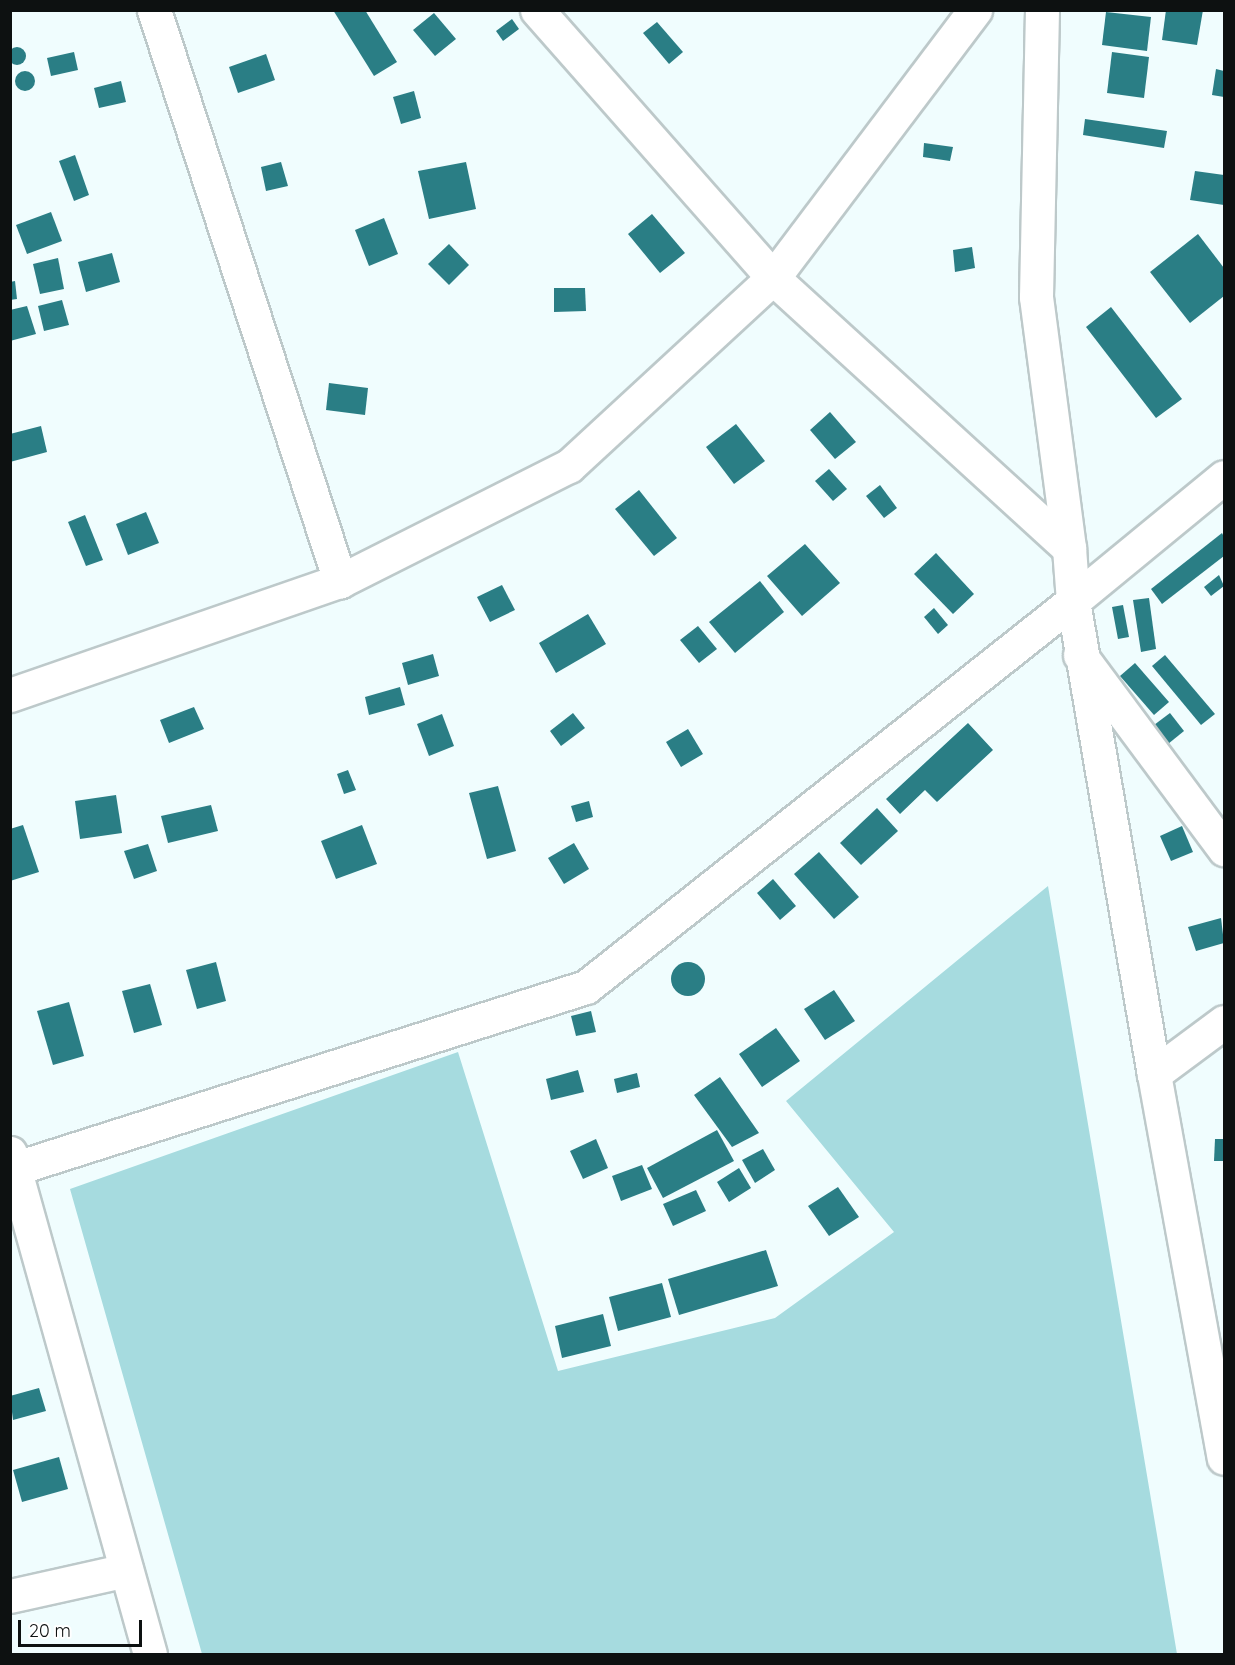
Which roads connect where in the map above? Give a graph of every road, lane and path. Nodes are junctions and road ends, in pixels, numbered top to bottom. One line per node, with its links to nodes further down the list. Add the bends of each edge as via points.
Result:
1 (154, 10): 8 (street)
2 (537, 10): 5 (street)
3 (975, 10): 5 (street)
4 (1042, 10): 7 (street, via 1036,297)
5 (773, 278): 7 (street); 8 (street, via 569,466)
6 (1224, 477): 9 (street)
7 (1069, 548): 9 (street)
8 (340, 581): 11 (street)
9 (1073, 601): 10 (street); 15 (street, via 586,987)
10 (1080, 655): 12 (street); 14 (street)
11 (10, 695)
12 (1224, 849)
13 (1224, 1022): 14 (street)
14 (1154, 1074): 16 (street)
15 (12, 1164): 17 (street)
16 (1224, 1458)
17 (126, 1570): 18 (street); 19 (street)
18 (10, 1596)
19 (150, 1654)

